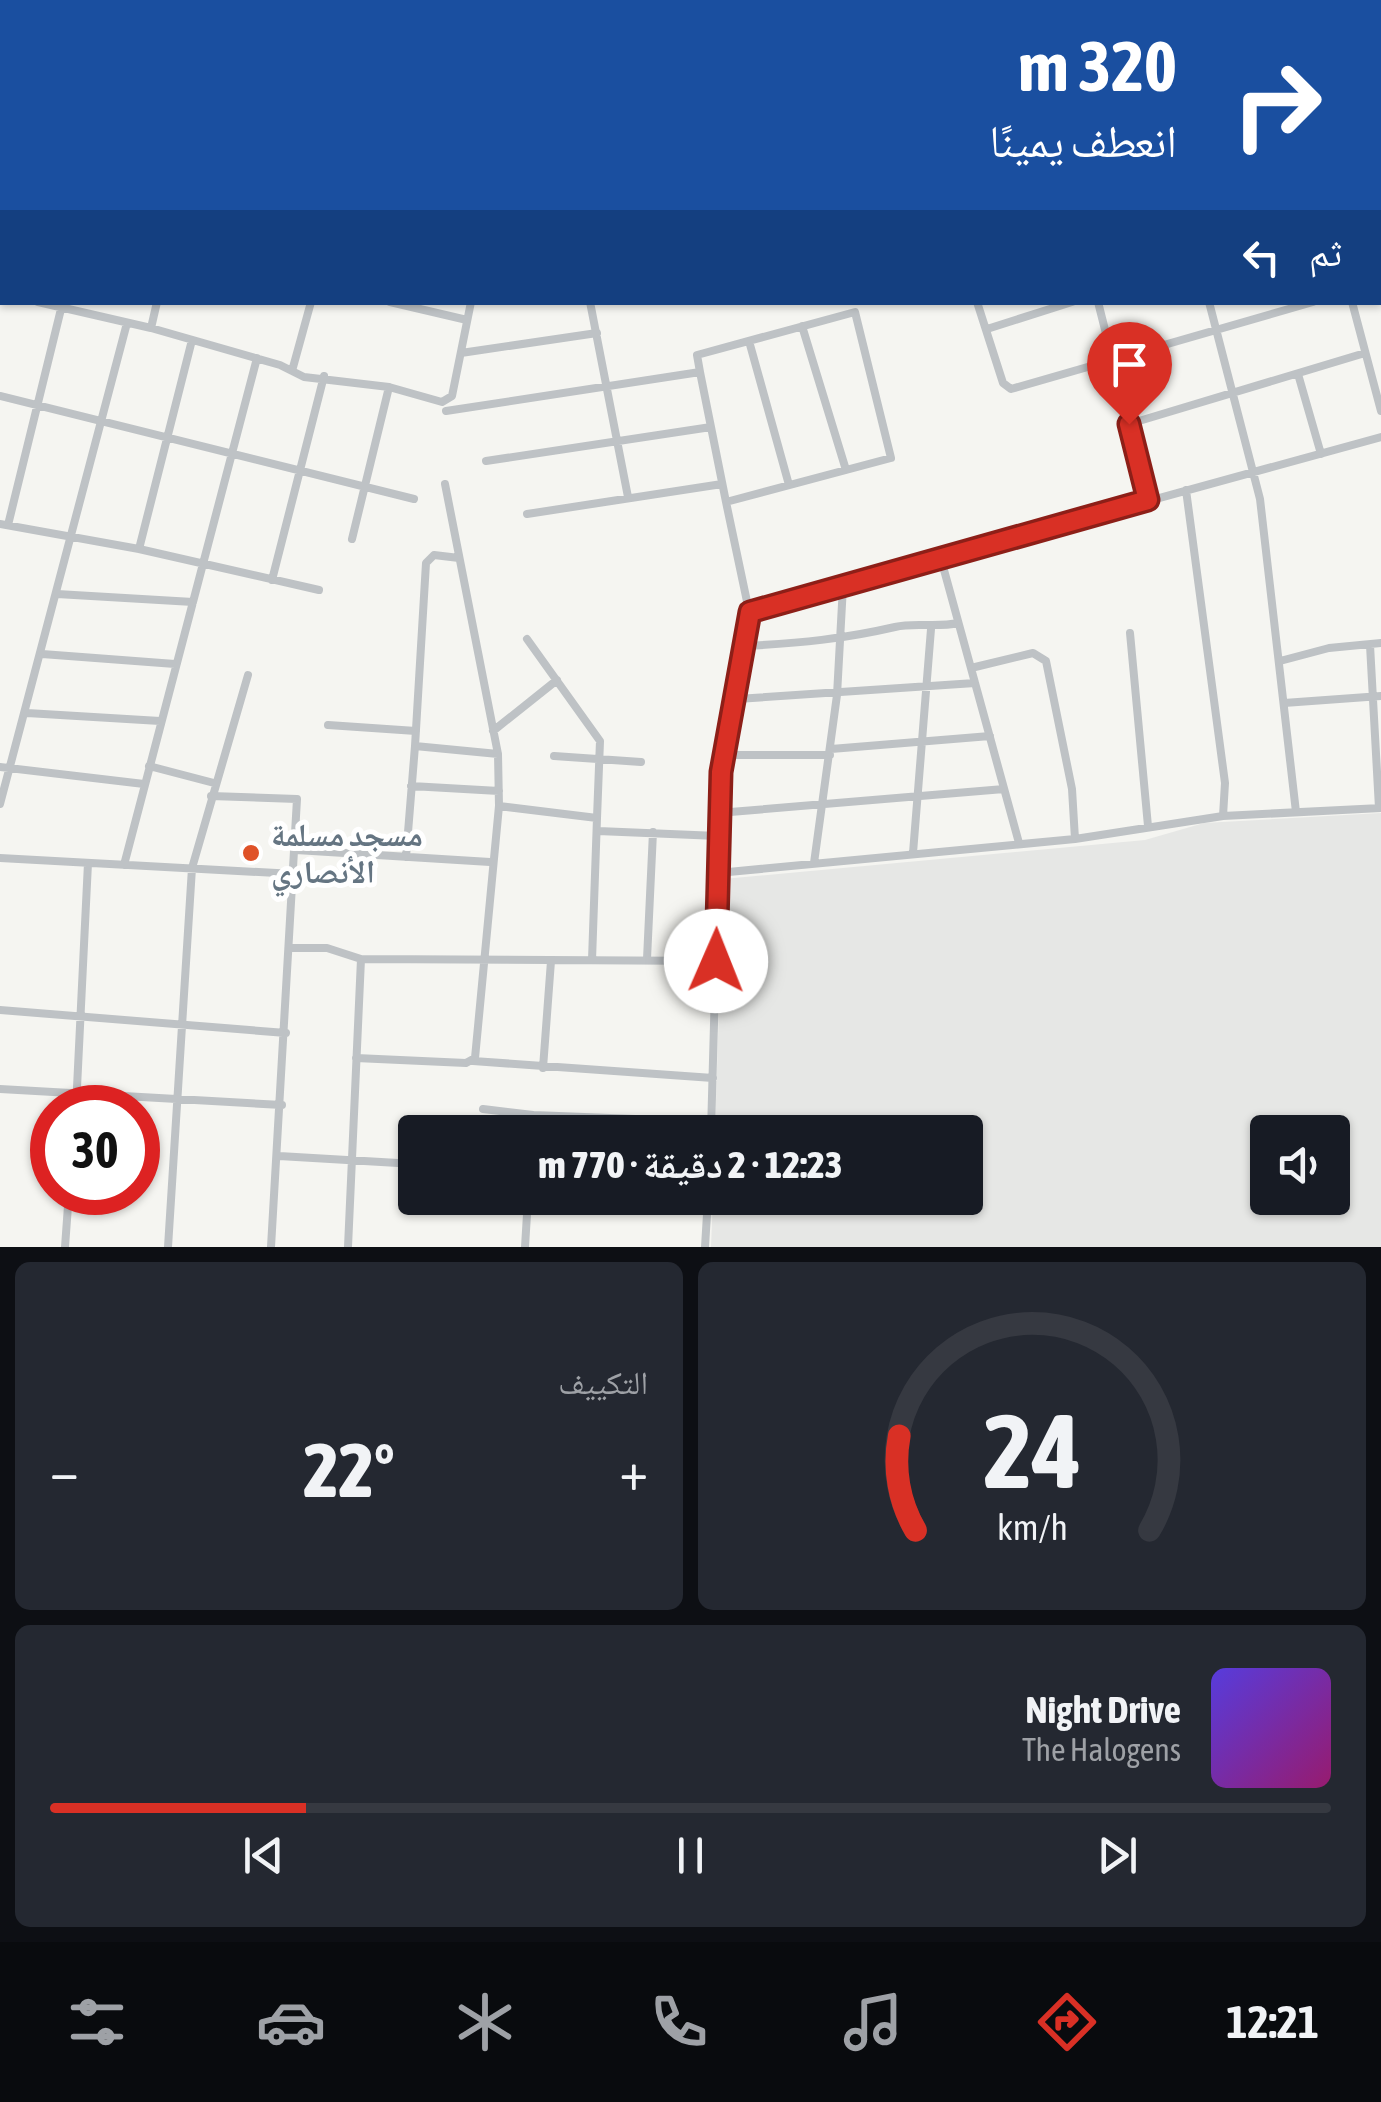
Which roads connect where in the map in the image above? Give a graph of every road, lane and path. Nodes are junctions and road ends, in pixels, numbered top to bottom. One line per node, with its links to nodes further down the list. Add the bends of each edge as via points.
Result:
1 (48, 305): 13 (street)
2 (155, 305): 17 (street)
3 (310, 305): 27 (street)
4 (470, 305): 14 (street)
5 (591, 305): 20 (street)
6 (977, 305): 18 (street)
7 (1063, 305): 18 (street)
8 (1099, 305): 26 (street)
9 (1209, 305): 19 (street)
10 (1304, 305): 19 (street)
11 (1353, 305): 24 (street)
12 (425, 306): 14 (street)
13 (61, 309): 15 (street); 35 (street)
14 (467, 320): 23 (street)
15 (126, 323): 17 (street); 38 (street)
16 (802, 326): 22 (street); 47 (street); 47 (street, via 855,312 891,458)
17 (150, 328): 21 (street)
18 (987, 329): 26 (street, via 1009,389)
19 (1216, 330): 26 (street); 33 (street)
20 (596, 333): 23 (street); 31 (street)
21 (192, 340): 25 (street); 42 (street)
22 (749, 341): 28 (street, via 696,355); 52 (street)
23 (460, 353): 32 (street, via 448,401)
24 (1365, 353): 29 (street); 37 (street)
25 (257, 358): 27 (street); 45 (street)
26 (1112, 360): 39 (street)
27 (292, 371): 30 (street)
28 (700, 372): 31 (street); 40 (street)
29 (1298, 374): 33 (street); 44 (street)
30 (324, 376): 32 (street); 48 (street)
31 (607, 386): 36 (street); 43 (street)
32 (389, 387): 53 (street)
33 (1236, 392): 39 (street); 49 (street)
34 (0, 396): 35 (street)
35 (34, 405): 38 (street); 60 (street)
36 (446, 411)
37 (1381, 411)
38 (100, 421): 42 (street); 61 (street)
39 (1129, 424): 57 (street)
40 (711, 427): 43 (street); 51 (street)
41 (1381, 438): 44 (street)
42 (168, 439): 45 (street); 63 (street)
43 (618, 440): 46 (street); 55 (street)
44 (1321, 454): 49 (street)
45 (234, 455): 48 (street); 66 (street)
46 (486, 461)
47 (846, 470): 52 (street)
48 (298, 472): 53 (street); 67 (street)
49 (1255, 472): 54 (street); 82 (street)
50 (445, 484): 64 (street)
51 (722, 484): 55 (street); 58 (street)
52 (789, 485): 58 (street)
53 (366, 487): 56 (street); 62 (street)
54 (1186, 490): 57 (street); 124 (street, via 1225,783)
55 (628, 497): 59 (street)
56 (414, 500)
57 (1148, 500): 65 (street)
58 (726, 502): 72 (street)
59 (527, 514)
60 (4, 524): 61 (street)
61 (70, 539): 63 (street); 70 (street)
62 (352, 539)
63 (139, 549): 66 (street)
64 (459, 558): 96 (street, via 434,555 426,563); 97 (street)
65 (941, 559): 68 (street); 73 (street)
66 (204, 564): 67 (street); 71 (street)
67 (272, 580): 69 (street)
68 (843, 586): 72 (street); 77 (street)
69 (318, 590)
70 (57, 594): 71 (street); 81 (street)
71 (193, 602): 83 (street)
72 (750, 612): 80 (street)
73 (958, 622): 74 (street); 84 (street)
74 (931, 629): 77 (street, via 902,626); 88 (street)
75 (1130, 633): 126 (street)
76 (527, 639): 86 (street)
77 (839, 640): 80 (street); 89 (street)
78 (1381, 643): 79 (street)
79 (1370, 645): 82 (street); 90 (street)
80 (746, 646): 91 (street)
81 (42, 654): 83 (street); 93 (street)
82 (1280, 661): 92 (street)
83 (175, 664): 94 (street)
84 (971, 668): 87 (street); 130 (street, via 1032,654 1046,661)
85 (248, 675): 111 (street)
86 (557, 680): 97 (street); 106 (street, via 600,741)
87 (975, 683): 88 (street); 98 (street)
88 (926, 688): 89 (street); 99 (street)
89 (837, 695): 91 (street); 102 (street)
90 (1378, 696): 92 (street); 101 (street)
91 (736, 700): 104 (street)
92 (1284, 703): 122 (street)
93 (26, 713): 94 (street); 110 (street)
94 (160, 721): 108 (street)
95 (328, 725): 96 (street)
96 (416, 731): 100 (street)
97 (493, 731): 103 (street)
98 (990, 736): 99 (street); 114 (street)
99 (922, 740): 102 (street); 117 (street)
100 (415, 746): 103 (street); 113 (street)
101 (1379, 750): 121 (street)
102 (831, 752): 104 (street); 119 (street)
103 (498, 754): 115 (street)
104 (724, 754): 123 (street)
105 (554, 756): 106 (street)
106 (601, 760): 107 (street); 125 (street)
107 (641, 762)
108 (148, 766): 111 (street); 112 (street)
109 (0, 767): 110 (street)
110 (12, 769): 112 (street); 118 (street)
111 (214, 783): 116 (street)
112 (144, 784): 139 (street)
113 (411, 786): 115 (street); 134 (street)
114 (1004, 789): 117 (street); 131 (street)
115 (499, 791): 120 (street)
116 (211, 796): 132 (street, via 297,799); 140 (street)
117 (918, 796): 119 (street); 133 (street)
118 (0, 804)
119 (823, 804): 123 (street); 138 (street)
120 (499, 806): 125 (street); 136 (street)
121 (1380, 808): 122 (street)
122 (1296, 812): 124 (street)
123 (718, 813): 129 (street)
124 (1223, 816): 126 (street)
125 (597, 818): 127 (street)
126 (1148, 826): 130 (street)
127 (598, 831): 128 (street); 146 (street)
128 (652, 832): 129 (street); 145 (street)
129 (718, 836): 141 (street)
130 (1076, 838): 131 (street)
131 (1019, 843): 133 (street)
132 (296, 850): 134 (street); 142 (street)
133 (914, 853): 138 (street)
134 (406, 857): 136 (street)
135 (0, 858): 137 (street)
136 (490, 862): 149 (street)
137 (88, 863): 139 (street); 151 (street)
138 (814, 863): 141 (street)
139 (124, 865): 140 (street)
140 (192, 868): 142 (street); 152 (street)
141 (718, 873): 148 (street)
142 (295, 874): 143 (street)
143 (292, 948): 144 (street, via 327,948); 153 (street)
144 (361, 959): 149 (street); 154 (street)
145 (647, 959): 146 (street); 148 (street)
146 (592, 960): 147 (street)
147 (552, 961): 149 (street); 156 (street)
148 (716, 961): 157 (street)
149 (486, 962): 155 (street)
150 (0, 1010): 151 (street)
151 (81, 1015): 152 (street); 158 (street)
152 (182, 1024): 153 (street); 162 (street)
153 (286, 1033): 163 (street)
154 (356, 1058): 155 (street); 169 (street)
155 (471, 1061): 156 (street)
156 (543, 1068): 157 (street)
157 (712, 1078): 167 (street)
158 (77, 1085)
159 (0, 1088): 160 (street)
160 (30, 1090)
161 (160, 1095): 162 (street)
162 (178, 1096): 163 (street); 175 (street)
163 (282, 1105): 168 (street)
164 (483, 1109): 165 (street)
165 (533, 1114): 166 (street)
166 (555, 1115)
167 (712, 1115)
168 (279, 1156): 169 (street); 176 (street)
169 (352, 1160): 170 (street); 177 (street)
170 (398, 1163)
171 (67, 1215): 174 (street)
172 (527, 1215): 178 (street)
173 (707, 1215): 179 (street)
174 (65, 1247)
175 (168, 1247)
176 (271, 1247)
177 (348, 1247)
178 (525, 1247)
179 (705, 1247)

